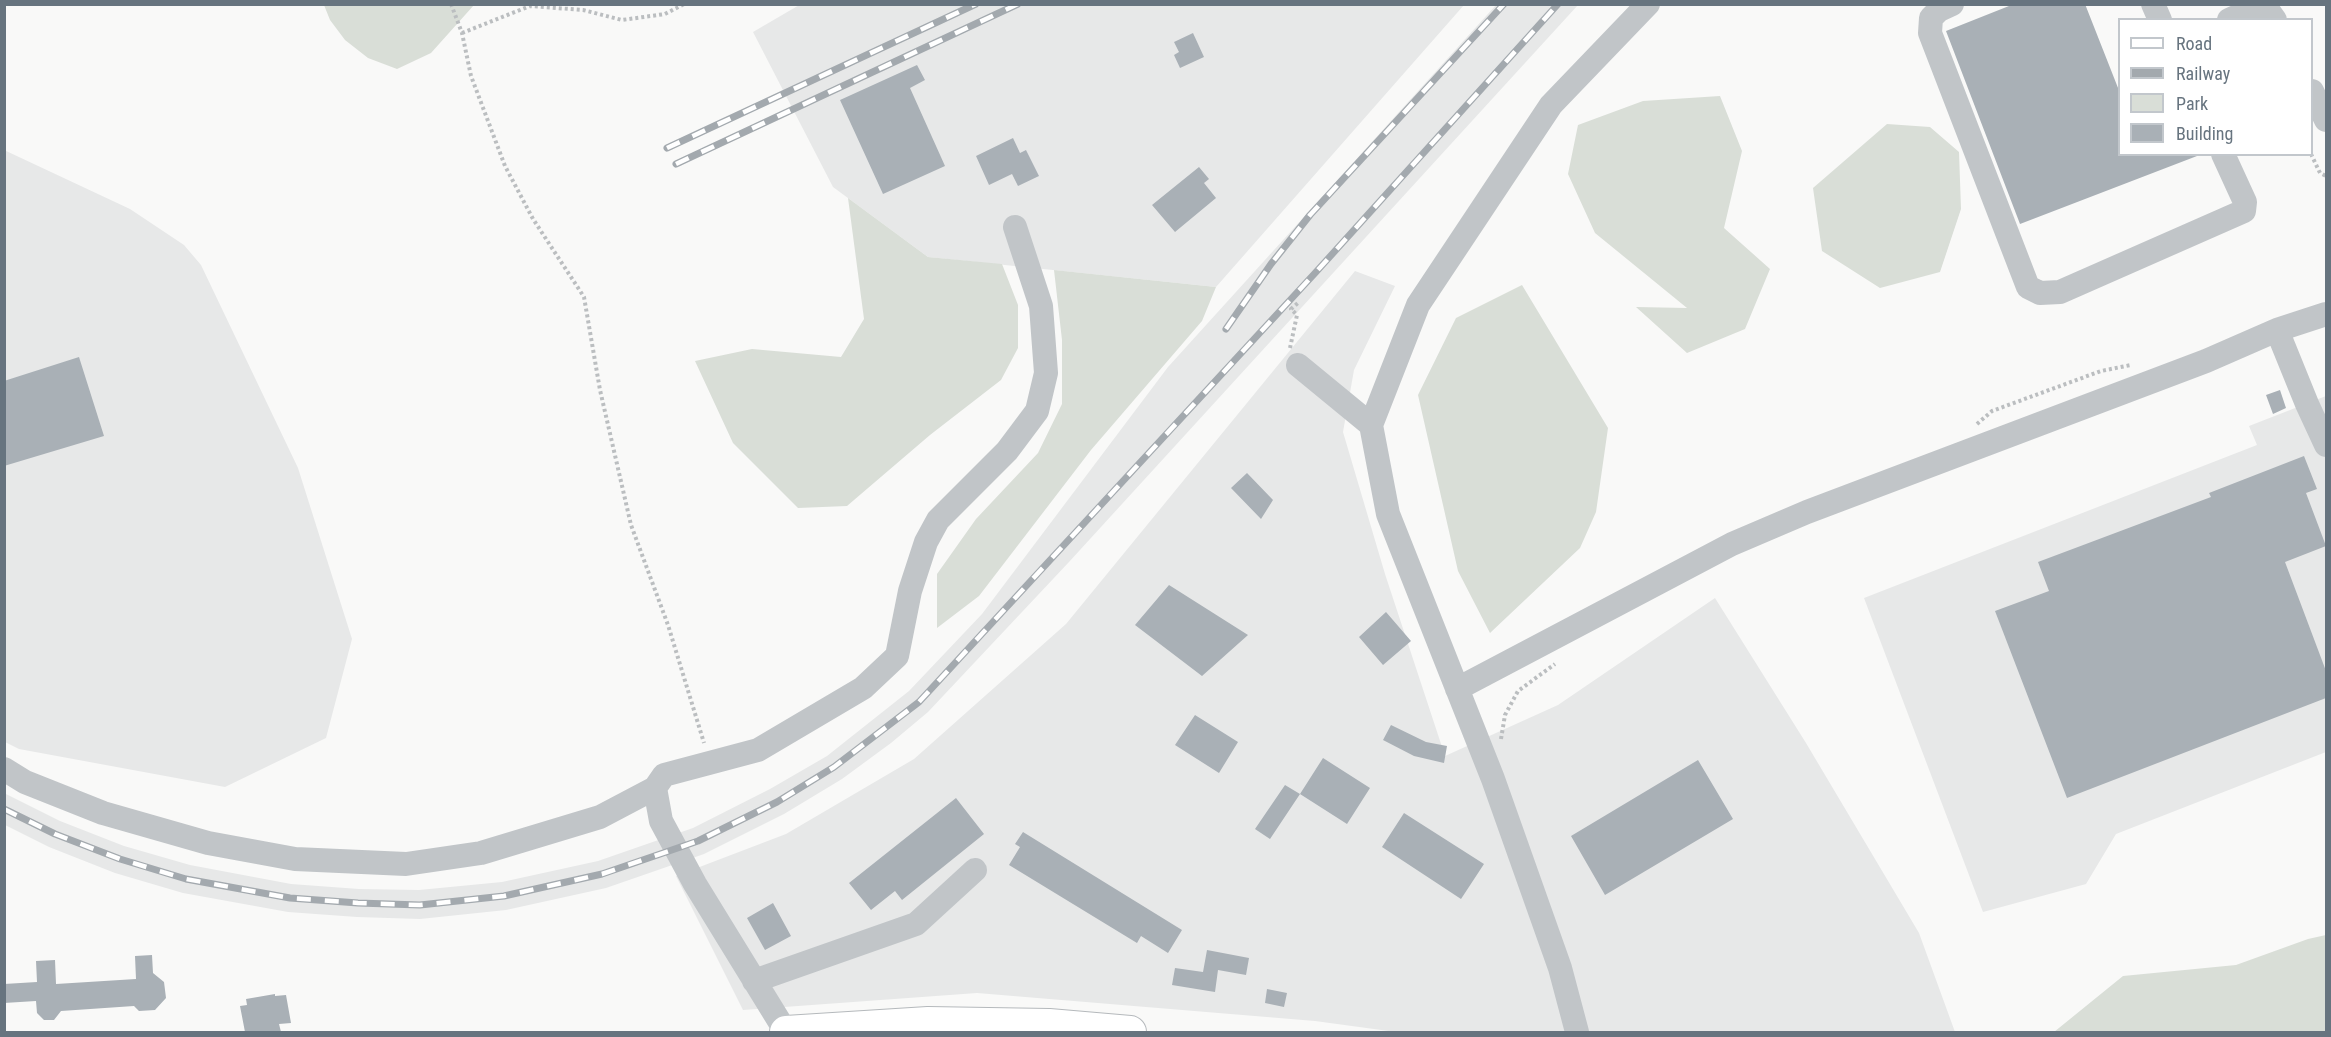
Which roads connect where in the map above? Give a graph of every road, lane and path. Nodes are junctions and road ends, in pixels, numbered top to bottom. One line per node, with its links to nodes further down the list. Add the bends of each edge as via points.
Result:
1 (451, 4): 9 (path)
2 (684, 4): 9 (path, via 665,14 622,20 583,10 530,6)
3 (1648, 4): 20 (street, via 1551,105 1432,285 1419,305)
4 (1952, 4): 12 (street, via 1931,18 1930,33 2028,287 2040,293 2061,292 2244,211 2245,202)
5 (2153, 4): 6 (street)
6 (2159, 18)
7 (2233, 18): 8 (street, via 2251,10 2262,10)
8 (2273, 18)
9 (462, 33): 25 (path, via 471,76 505,166 533,219 584,297 600,390 631,525 668,625)
10 (2313, 93): 11 (street)
11 (2326, 120)
12 (2224, 156)
13 (2312, 156): 14 (path, via 2320,173)
14 (2326, 176)
15 (1015, 227): 25 (street, via 1041,306 1046,373 1037,411 1007,451 938,520 910,591 897,656 863,688 758,750)
16 (1299, 302): 19 (path, via 1291,309 1297,315 1290,342)
17 (2326, 314): 18 (street)
18 (2277, 330): 21 (street); 23 (street, via 1732,544)
19 (1298, 366): 20 (street)
20 (1371, 425): 23 (street, via 1388,514)
21 (2326, 445)
22 (1558, 662): 24 (path, via 1518,691 1505,715)
23 (1457, 689): 32 (street, via 1560,968)
24 (1502, 750)
25 (710, 764): 27 (street, via 664,775)
26 (4, 769): 27 (street, via 25,782 103,813 208,843 295,859 406,864 482,853 600,817)
27 (655, 788): 29 (street, via 662,821)
28 (975, 870): 29 (street, via 916,924)
29 (754, 981): 30 (street)
30 (786, 1032): 31 (main road, via 928,1023 1048,1025)
31 (1130, 1032)
32 (1577, 1032)

